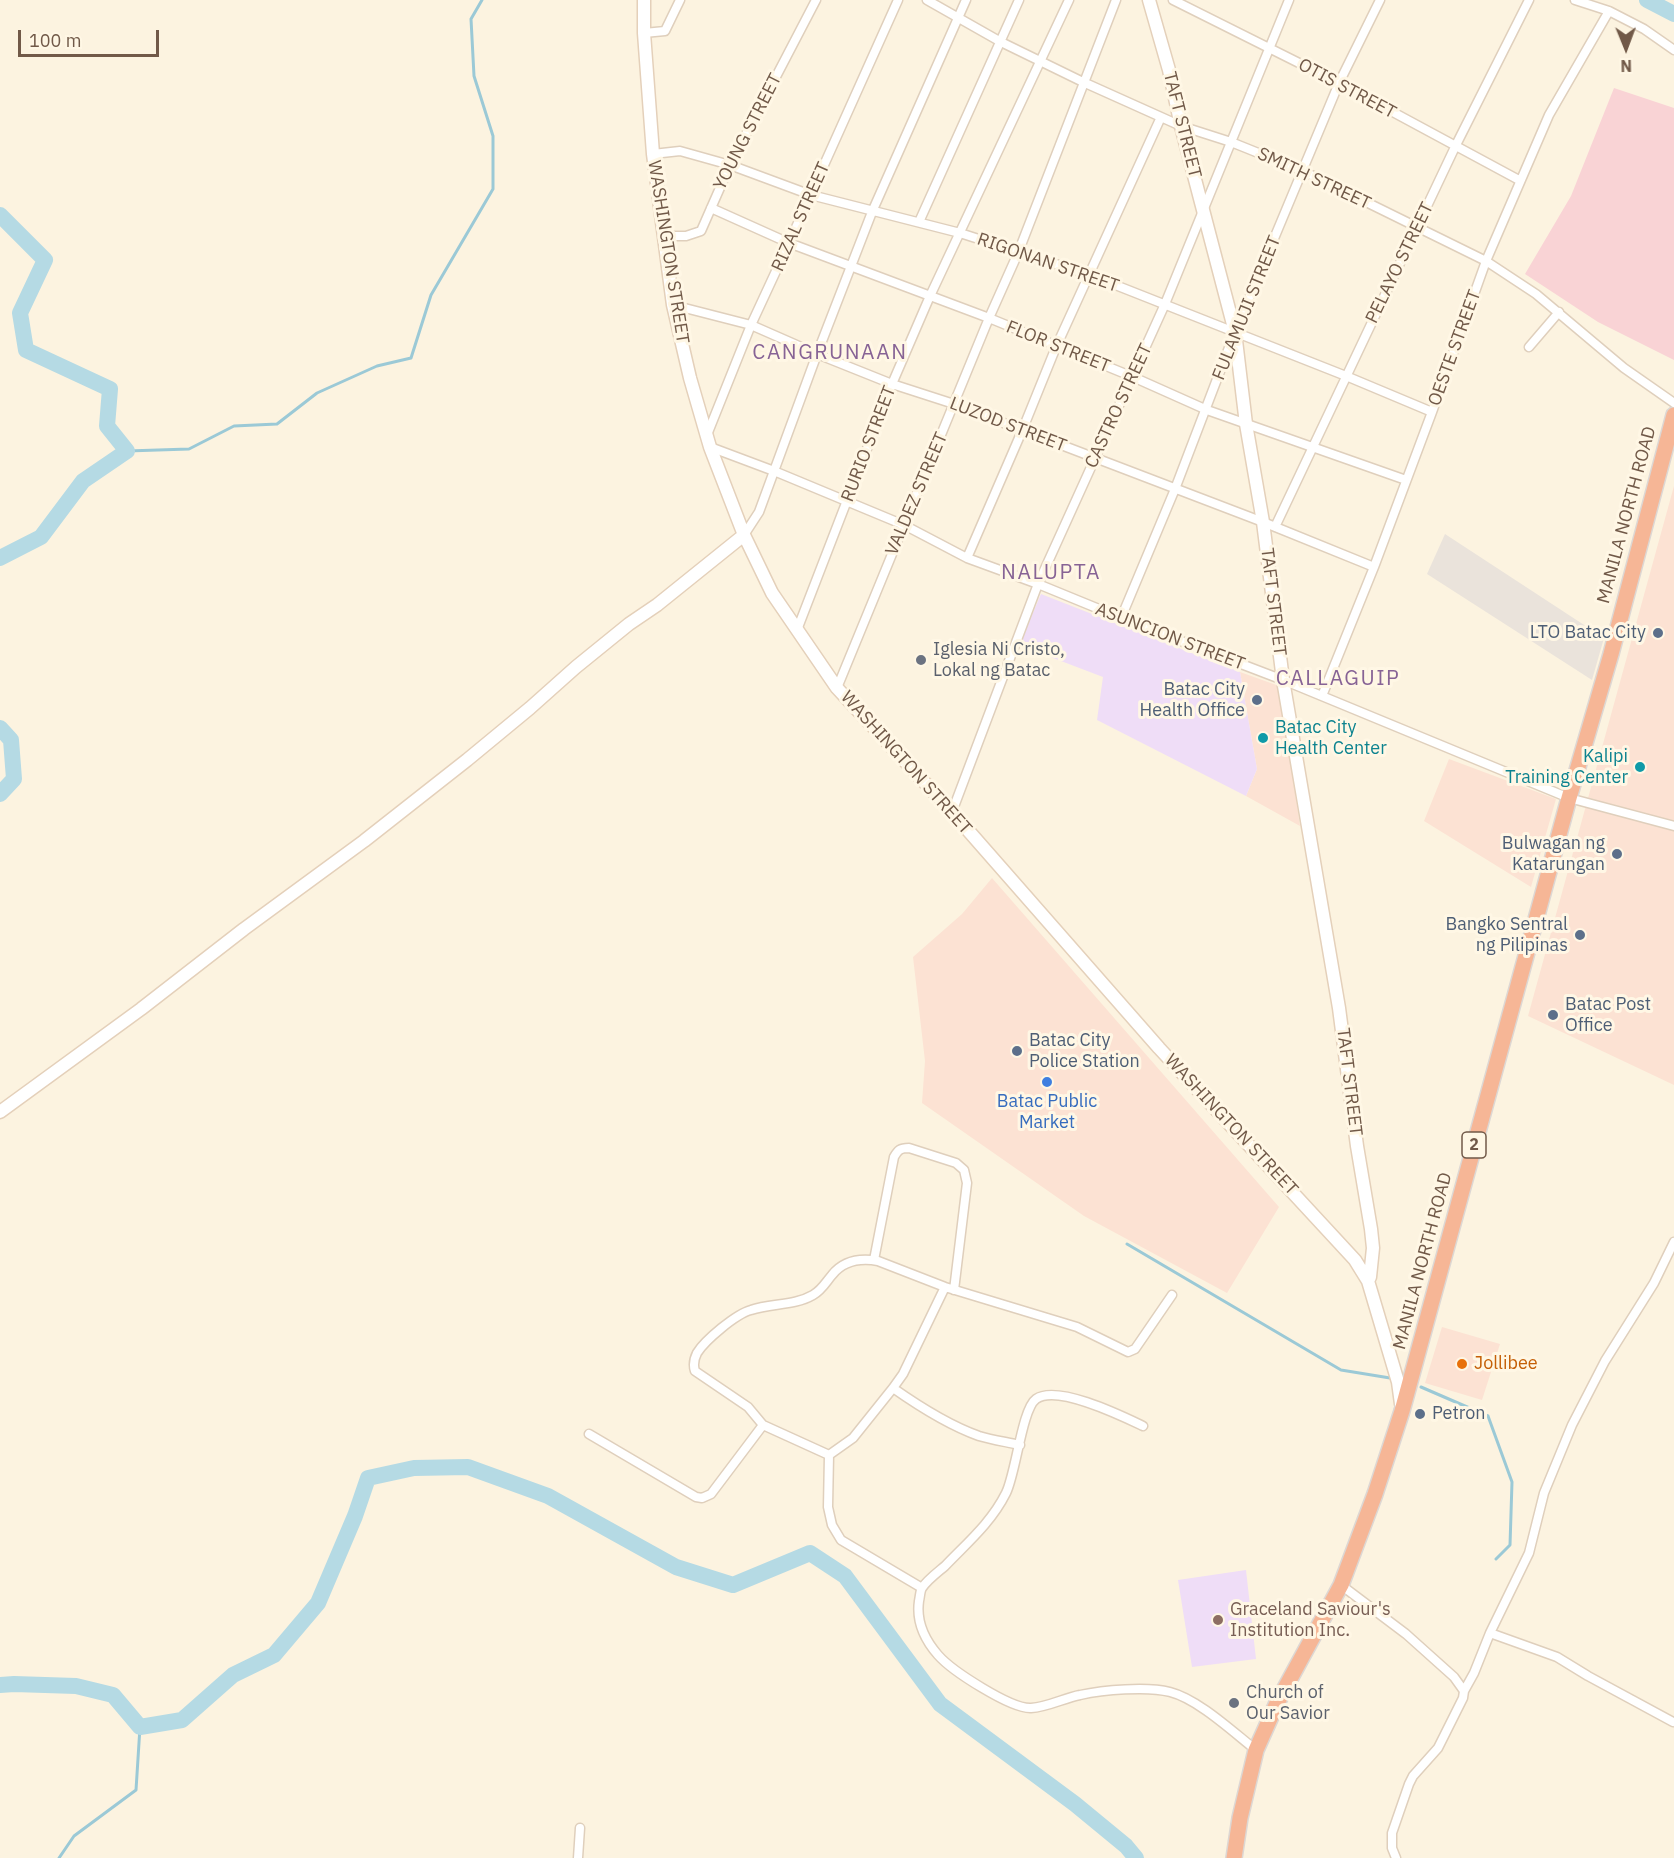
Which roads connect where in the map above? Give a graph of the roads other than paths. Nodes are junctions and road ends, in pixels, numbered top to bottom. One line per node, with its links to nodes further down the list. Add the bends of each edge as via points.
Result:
1 (644, 0): 18 (street, WASHINGTON STREET)
2 (680, 0): 18 (street, via 665,31)
3 (816, 0): 30 (street, YOUNG STREET)
4 (898, 0): 33 (street, RIZAL STREET)
5 (927, 0): 17 (street, SMITH STREET)
6 (966, 0): 17 (street)
7 (1019, 0): 19 (street)
8 (1069, 0): 22 (street, RURIO STREET)
9 (1116, 0): 23 (street, VALDEZ STREET)
10 (1149, 0): 26 (street, TAFT STREET)
11 (1173, 0): 20 (street, OTIS STREET)
12 (1289, 0): 20 (street, CASTRO STREET)
13 (1380, 0): 24 (street, FULAMUJI STREET)
14 (1529, 0): 28 (street, PELAYO STREET)
15 (1575, 0): 16 (street)
16 (1609, 11): 21 (street); 32 (street, OESTE STREET, via 1549,115)
17 (958, 16): 19 (street, SMITH STREET); 36 (street)
18 (644, 33): 29 (street, WASHINGTON STREET)
19 (1001, 42): 22 (street, SMITH STREET); 37 (street)
20 (1270, 49): 24 (street, OTIS STREET); 27 (street, CASTRO STREET)
21 (1674, 50)
22 (1041, 60): 23 (street, SMITH STREET); 39 (street, RURIO STREET)
23 (1083, 82): 25 (street, SMITH STREET); 42 (street, VALDEZ STREET)
24 (1339, 83): 28 (street, OTIS STREET); 31 (street, FULAMUJI STREET)
25 (1161, 117): 26 (street, SMITH STREET); 45 (street)
26 (1181, 126): 27 (street, SMITH STREET); 35 (street, TAFT STREET)
27 (1231, 142): 31 (street, SMITH STREET); 35 (street, CASTRO STREET)
28 (1455, 147): 32 (street, OTIS STREET); 38 (street, PELAYO STREET)
29 (653, 154): 30 (street, RIGONAN STREET, via 680,151); 40 (street, WASHINGTON STREET)
30 (730, 165): 33 (street, RIGONAN STREET); 34 (street, YOUNG STREET)
31 (1303, 171): 38 (street, SMITH STREET); 52 (street, FULAMUJI STREET)
32 (1519, 180): 43 (street, OESTE STREET)
33 (811, 195): 36 (street, RIGONAN STREET); 41 (street, RIZAL STREET)
34 (711, 208): 40 (street, YOUNG STREET, via 701,231 686,236); 41 (street, FLOR STREET)
35 (1203, 208): 47 (street, CASTRO STREET); 52 (street, TAFT STREET)
36 (872, 212): 37 (street, RIGONAN STREET); 44 (street)
37 (919, 222): 39 (street, RIGONAN STREET)
38 (1417, 228): 43 (street, SMITH STREET); 56 (street, PELAYO STREET)
39 (960, 233): 42 (street, RIGONAN STREET); 46 (street, RURIO STREET)
40 (663, 236): 48 (street, WASHINGTON STREET)
41 (789, 243): 44 (street, FLOR STREET); 51 (street, RIZAL STREET)
42 (1018, 253): 45 (street, RIGONAN STREET); 50 (street, VALDEZ STREET)
43 (1486, 261): 49 (street, SMITH STREET); 62 (street, OESTE STREET)
44 (852, 266): 46 (street, FLOR STREET); 55 (street)
45 (1090, 275): 47 (street, RIGONAN STREET); 53 (street)
46 (930, 296): 50 (street, FLOR STREET); 58 (street, RURIO STREET)
47 (1165, 304): 52 (street, RIGONAN STREET); 57 (street, CASTRO STREET)
48 (673, 305): 51 (street, LUZOD STREET); 66 (street, WASHINGTON STREET)
49 (1559, 312): 54 (street); 60 (street, SMITH STREET, via 1624,368)
50 (989, 318): 53 (street, FLOR STREET); 59 (street, VALDEZ STREET)
51 (751, 325): 55 (street, LUZOD STREET); 66 (street, RIZAL STREET)
52 (1235, 332): 56 (street, RIGONAN STREET); 61 (street, FULAMUJI STREET); 64 (street, TAFT STREET)
53 (1056, 347): 57 (street, FLOR STREET); 65 (street)
54 (1530, 347)
55 (817, 354): 58 (street, LUZOD STREET); 69 (street)
56 (1346, 376): 62 (street, RIGONAN STREET); 67 (street, PELAYO STREET)
57 (1133, 377): 61 (street, FLOR STREET); 68 (street, CASTRO STREET)
58 (892, 384): 59 (street, LUZOD STREET); 72 (street, RURIO STREET)
59 (954, 404): 65 (street, LUZOD STREET); 74 (street, VALDEZ STREET)
60 (1674, 404)
61 (1207, 410): 64 (street, FLOR STREET); 71 (street, FULAMUJI STREET)
62 (1432, 412): 70 (street, OESTE STREET)
63 (1674, 415): 85 (highway, MANILA NORTH ROAD / 2)
64 (1246, 424): 67 (street, FLOR STREET); 73 (street, TAFT STREET)
65 (1022, 431): 68 (street, LUZOD STREET); 77 (street)
66 (708, 441): 69 (street, ASUNCION STREET); 76 (street, WASHINGTON STREET)
67 (1314, 448): 70 (street, FLOR STREET); 75 (street, PELAYO STREET)
68 (1095, 458): 71 (street, LUZOD STREET); 79 (street, CASTRO STREET)
69 (774, 471): 72 (street, ASUNCION STREET); 76 (street, via 759,512)
70 (1406, 480): 78 (street, OESTE STREET)
71 (1175, 489): 73 (street, LUZOD STREET); 80 (street, FULAMUJI STREET)
72 (847, 501): 74 (street, ASUNCION STREET); 81 (street, RURIO STREET)
73 (1263, 522): 75 (street, LUZOD STREET); 82 (street, TAFT STREET)
74 (904, 525): 77 (street, ASUNCION STREET); 83 (street, VALDEZ STREET)
75 (1275, 527): 78 (street, LUZOD STREET)
76 (744, 535): 81 (street, WASHINGTON STREET, via 772,592); 88 (street, via 364,841)
77 (967, 558): 79 (street, ASUNCION STREET)
78 (1374, 567): 84 (street, OESTE STREET)
79 (1038, 584): 80 (street, ASUNCION STREET); 86 (street, CASTRO STREET)
80 (1120, 618): 82 (street, ASUNCION STREET)
81 (797, 630): 83 (street, WASHINGTON STREET)
82 (1283, 680): 84 (street, ASUNCION STREET); 91 (street, TAFT STREET, via 1339,1008 1374,1248)
83 (837, 688): 86 (street, WASHINGTON STREET)
84 (1322, 696): 85 (street, ASUNCION STREET)
85 (1569, 798): 87 (street, ASUNCION STREET); 95 (highway, MANILA NORTH ROAD / 2)
86 (952, 812): 91 (street, WASHINGTON STREET, via 1159,1048 1339,1241)
87 (1674, 826)
88 (0, 1112)
89 (1674, 1242): 103 (street, via 1572,1425 1544,1493 1529,1553)
90 (874, 1260): 92 (street); 92 (street, via 898,1151 909,1148 956,1163 964,1170 967,1183); 96 (street, via 846,1263 813,1295 788,1304 748,1310 716,1333 697,1353 695,1371 748,1407)
91 (1368, 1281): 95 (street, WASHINGTON STREET, via 1398,1382)
92 (950, 1288): 93 (street, via 1077,1326 1128,1352); 94 (street)
93 (1172, 1295)
94 (893, 1388): 99 (street, via 968,1431); 100 (street, via 853,1438)
95 (1402, 1411): 101 (highway, MANILA NORTH ROAD / 2)
96 (763, 1425): 98 (street, via 711,1494 702,1498); 100 (street)
97 (1143, 1426): 99 (street, via 1076,1399 1040,1397 1030,1407)
98 (589, 1434)
99 (1020, 1445): 102 (street, via 1006,1493 987,1524)
100 (829, 1455): 102 (street, via 828,1507 841,1540)
101 (1341, 1584): 104 (street, via 1406,1634); 106 (highway, MANILA NORTH ROAD / 2)
102 (922, 1588): 106 (street, via 919,1621 936,1651 966,1678 1013,1704 1034,1708 1080,1695 1146,1688 1168,1691 1182,1695)
103 (1490, 1633): 104 (street); 105 (street, via 1557,1657)
104 (1464, 1691): 110 (street, via 1438,1748 1409,1784 1392,1833)
105 (1673, 1722)
106 (1256, 1750): 109 (highway, MANILA NORTH ROAD / 2)
107 (580, 1828): 108 (street)
108 (578, 1858)
109 (1234, 1858)
110 (1396, 1858)

